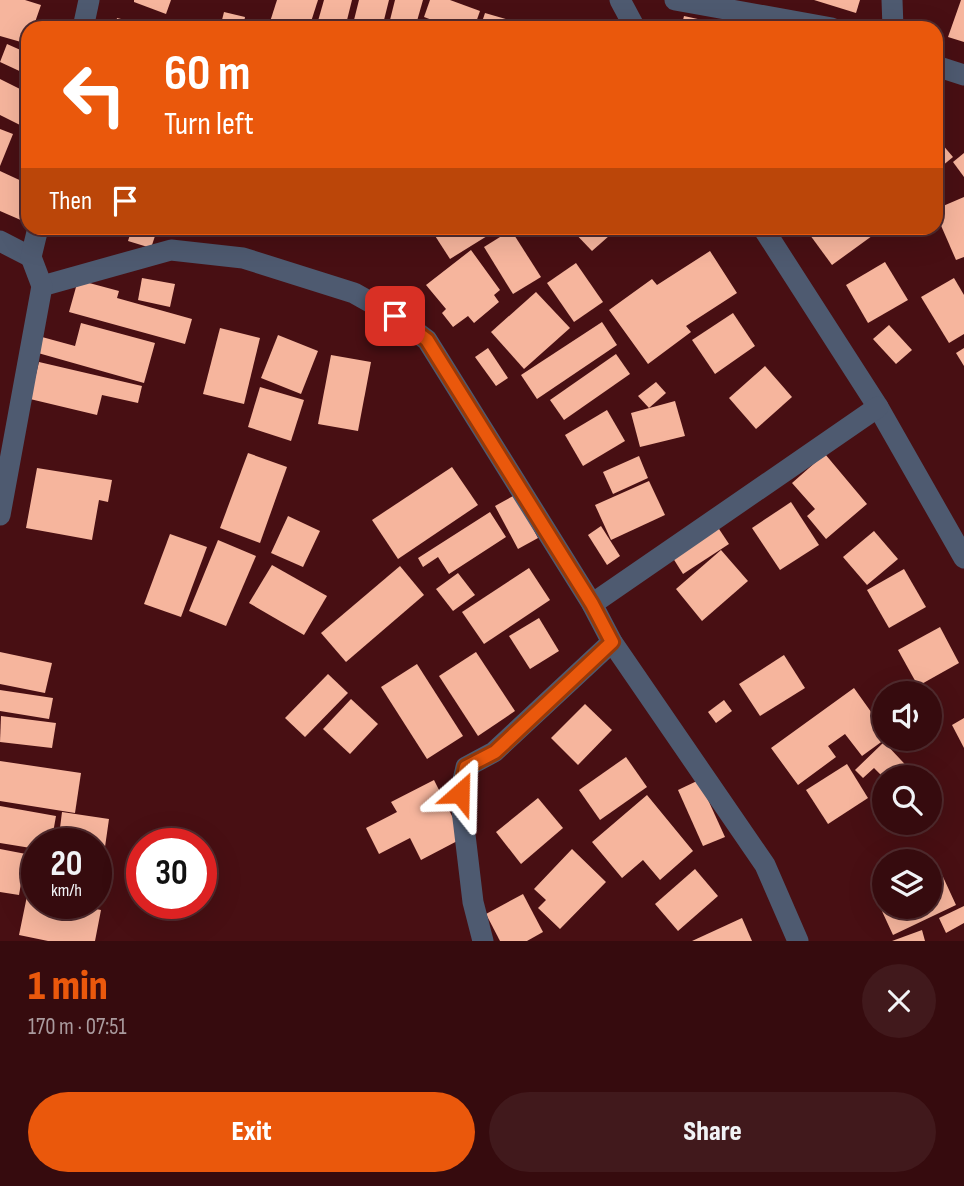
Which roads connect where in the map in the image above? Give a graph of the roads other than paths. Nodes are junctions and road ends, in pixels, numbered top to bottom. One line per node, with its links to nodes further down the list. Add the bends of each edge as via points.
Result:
1 (89, 0): 5 (street)
2 (620, 0): 6 (street)
3 (892, 0): 8 (street)
4 (679, 1): 7 (street)
5 (84, 21)
6 (631, 21)
7 (792, 21)
8 (893, 21)
9 (943, 68): 10 (street)
10 (964, 75)
11 (36, 235): 14 (street)
12 (767, 235): 16 (street)
13 (0, 241): 14 (street)
14 (31, 257): 15 (street)
15 (41, 286): 17 (street); 19 (street, via 171,250 243,258 354,293 395,316 427,340)
16 (878, 407): 18 (street); 19 (street)
17 (0, 515)
18 (964, 558)
19 (592, 604): 20 (street)
20 (612, 642): 21 (street, via 495,752 466,767 460,793 473,902); 22 (street, via 765,864)
21 (483, 941)
22 (798, 941)

